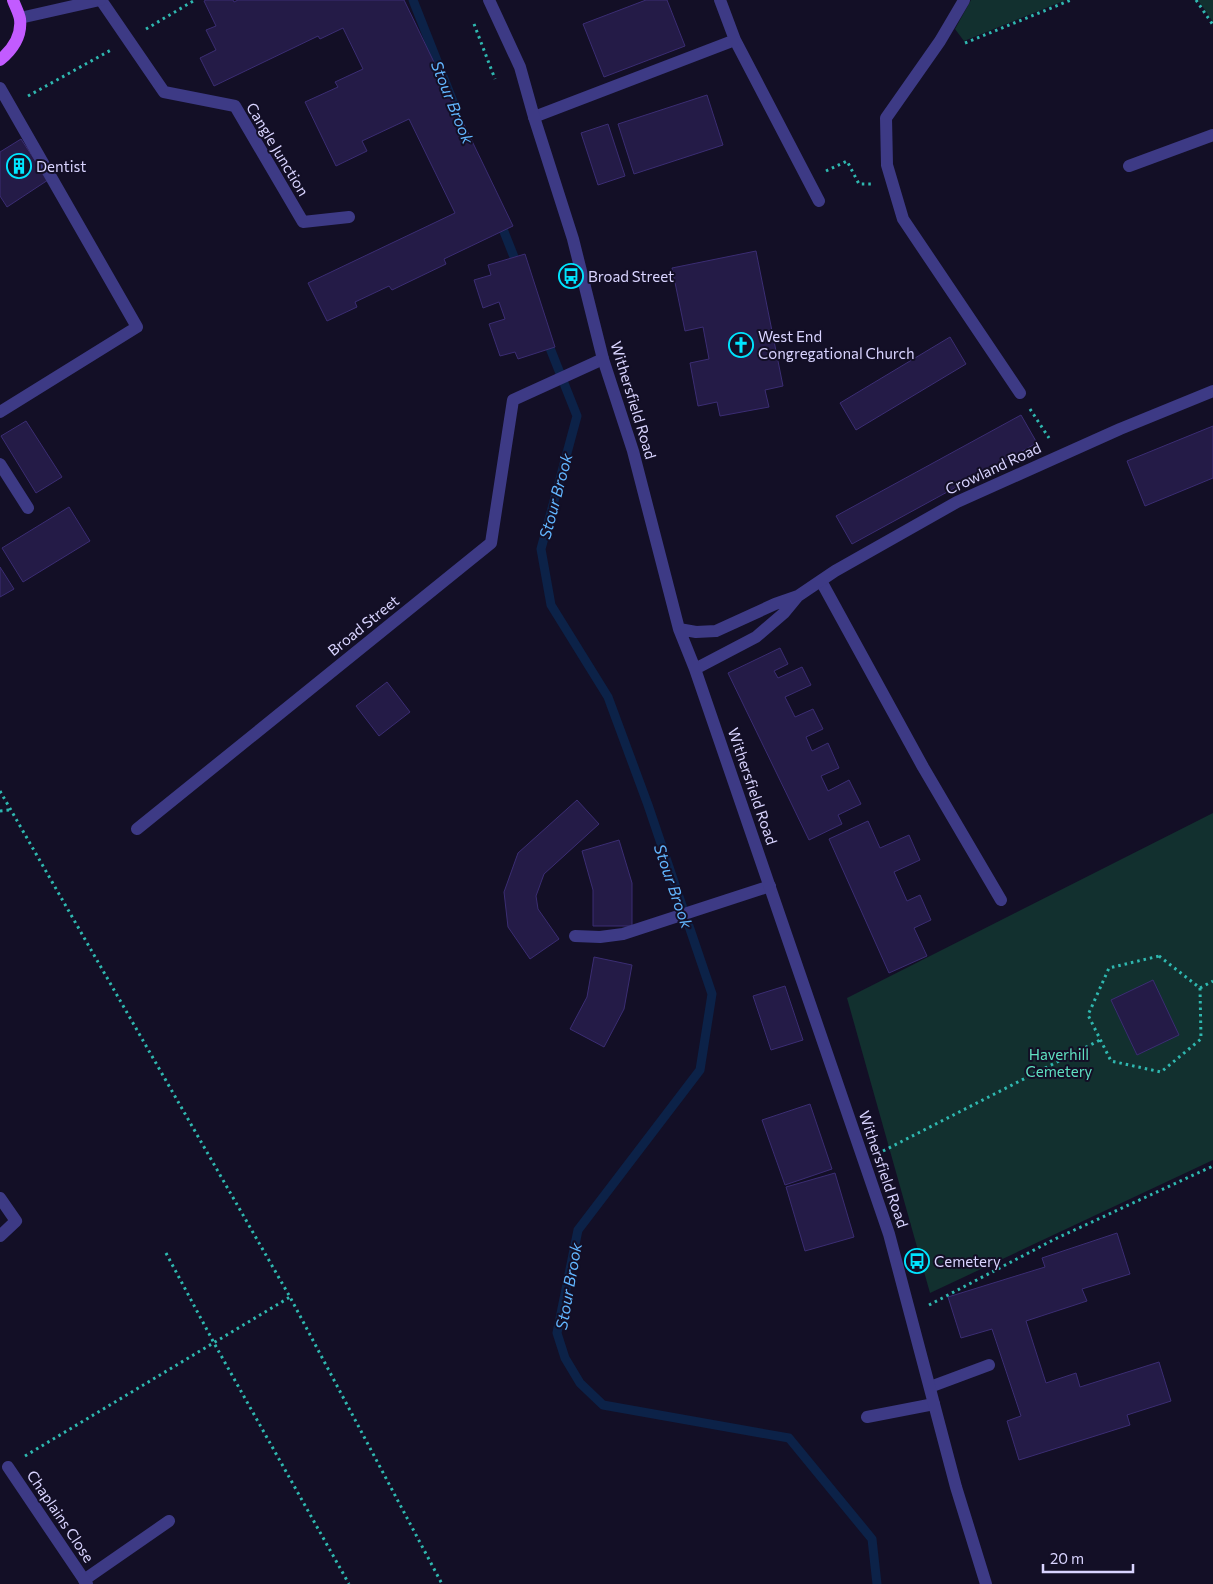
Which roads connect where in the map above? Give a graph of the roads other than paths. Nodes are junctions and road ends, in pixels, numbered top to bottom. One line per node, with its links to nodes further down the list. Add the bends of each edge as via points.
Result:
1 (12, 0): 6 (main road)
2 (100, 0): 6 (street); 14 (street, Cangle Junction, via 164,92 235,106 303,222)
3 (489, 0): 10 (street, Withersfield Road, via 520,67)
4 (720, 0): 7 (street)
5 (964, 0): 17 (street, via 940,41 886,118 887,165 903,219)
6 (20, 18): 8 (main road, via 17,39 11,51)
7 (735, 40): 10 (street); 13 (street)
8 (0, 60)
9 (0, 88): 18 (street, via 137,327)
10 (534, 116): 15 (street, Withersfield Road, via 573,239)
11 (1213, 135): 12 (street)
12 (1129, 166)
13 (819, 201)
14 (349, 217)
15 (603, 359): 23 (street, Withersfield Road, via 633,451); 25 (street, Broad Street, via 513,400 491,543)
16 (1213, 391): 21 (street, Crowland Road, via 957,502)
17 (1020, 393)
18 (0, 412)
19 (0, 464): 20 (street)
20 (28, 508)
21 (821, 581): 22 (street, Crowland Road); 27 (street, via 923,767)
22 (798, 596): 23 (street, Crowland Road, via 716,631); 24 (street, Crowland Road, via 756,637)
23 (679, 629): 24 (street, Withersfield Road)
24 (695, 669): 26 (street, Withersfield Road)
25 (137, 829)
26 (770, 886): 28 (street, via 624,934); 32 (street, Withersfield Road, via 889,1234)
27 (1001, 900)
28 (575, 936)
29 (0, 1198): 30 (street, via 16,1221)
30 (0, 1236)
31 (989, 1365): 32 (street)
32 (930, 1387): 33 (street, Withersfield Road)
33 (934, 1404): 34 (street); 38 (street, Withersfield Road)
34 (867, 1417)
35 (8, 1467): 37 (street, Chaplains Close)
36 (169, 1521): 37 (street)
37 (86, 1582)
38 (986, 1584)

